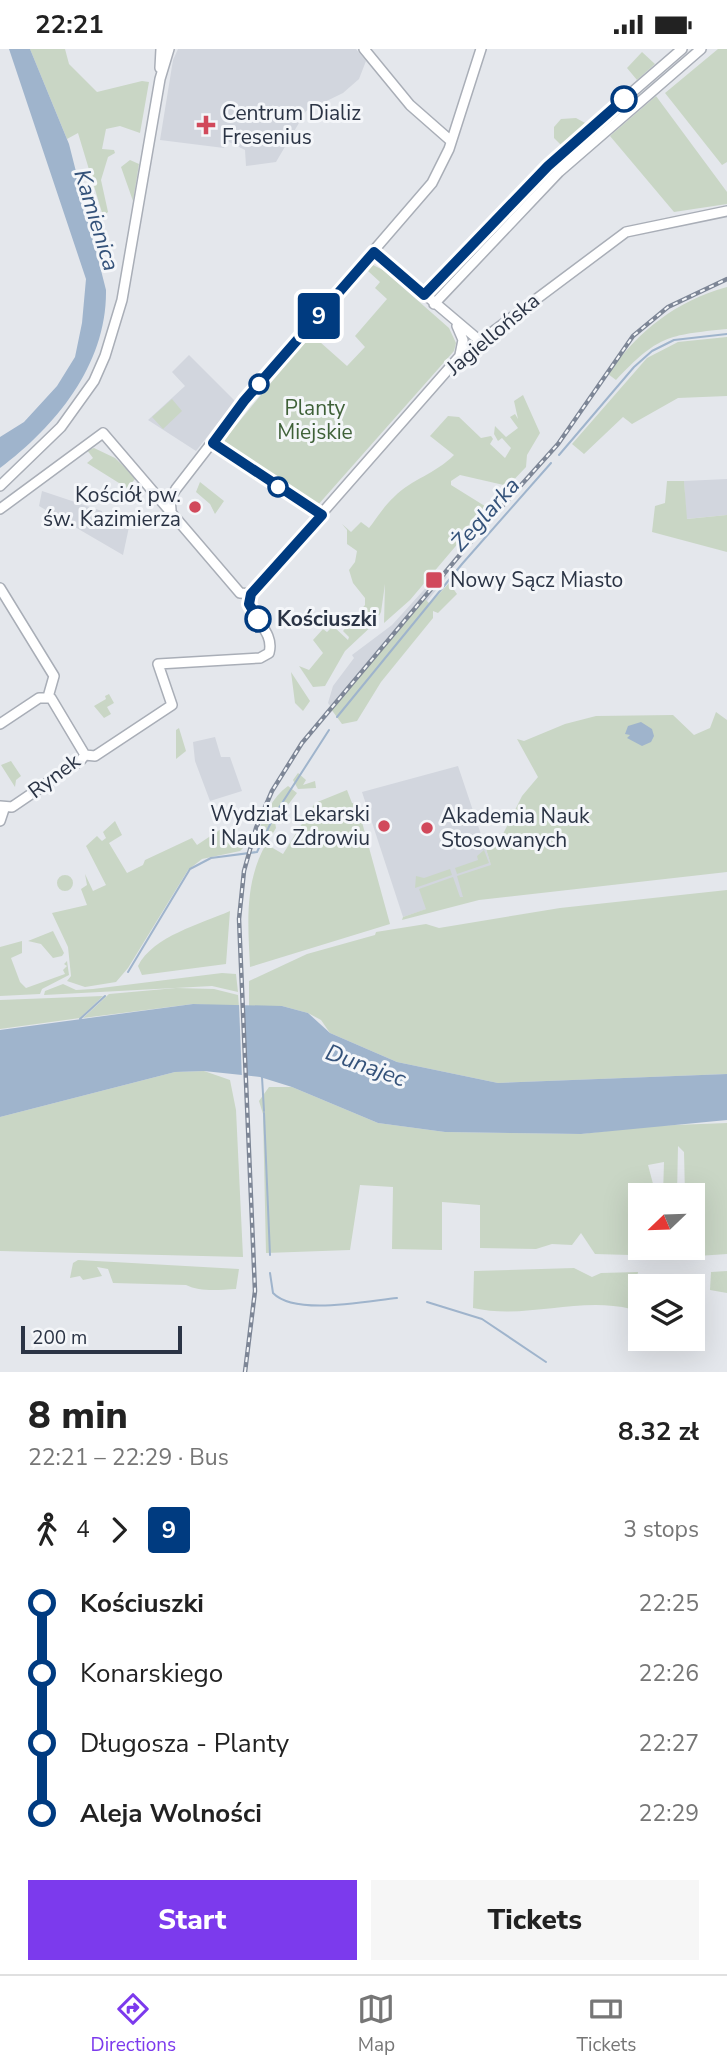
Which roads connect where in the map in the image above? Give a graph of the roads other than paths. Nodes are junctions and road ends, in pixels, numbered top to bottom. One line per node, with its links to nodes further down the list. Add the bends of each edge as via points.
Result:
1 (161, 49): 7 (street)
2 (169, 49): 7 (street)
3 (364, 49): 8 (street, via 410,105)
4 (481, 49): 8 (street)
5 (682, 49): 11 (street, via 548,166)
6 (701, 49): 12 (street, via 559,172)
7 (160, 79): 18 (street, via 122,300 105,356 94,381 61,427)
8 (451, 141): 10 (street, via 432,183)
9 (727, 211): 16 (street, Jagiellońska, via 626,232)
10 (374, 252): 13 (street); 20 (street, via 244,401)
11 (461, 255): 12 (street); 13 (street)
12 (470, 263): 14 (street)
13 (424, 295): 14 (street)
14 (434, 304): 15 (street)
15 (451, 318): 16 (street); 17 (street, via 463,336)
16 (480, 341): 17 (street, Jagiellońska)
17 (459, 357): 24 (street, Jagiellońska)
18 (0, 486)
19 (153, 489): 20 (street); 21 (street, via 103,433); 22 (street)
20 (176, 489): 22 (street, via 170,499)
21 (0, 509)
22 (171, 510): 24 (street, via 240,593)
23 (0, 588): 25 (street, via 55,680)
24 (251, 594): 27 (street, via 250,608 269,635 265,656 158,664 172,705)
25 (48, 697): 26 (street, via 39,698); 27 (street, Rynek)
26 (0, 724)
27 (90, 755): 28 (street, Rynek)
28 (2, 807): 29 (street)
29 (0, 821)

